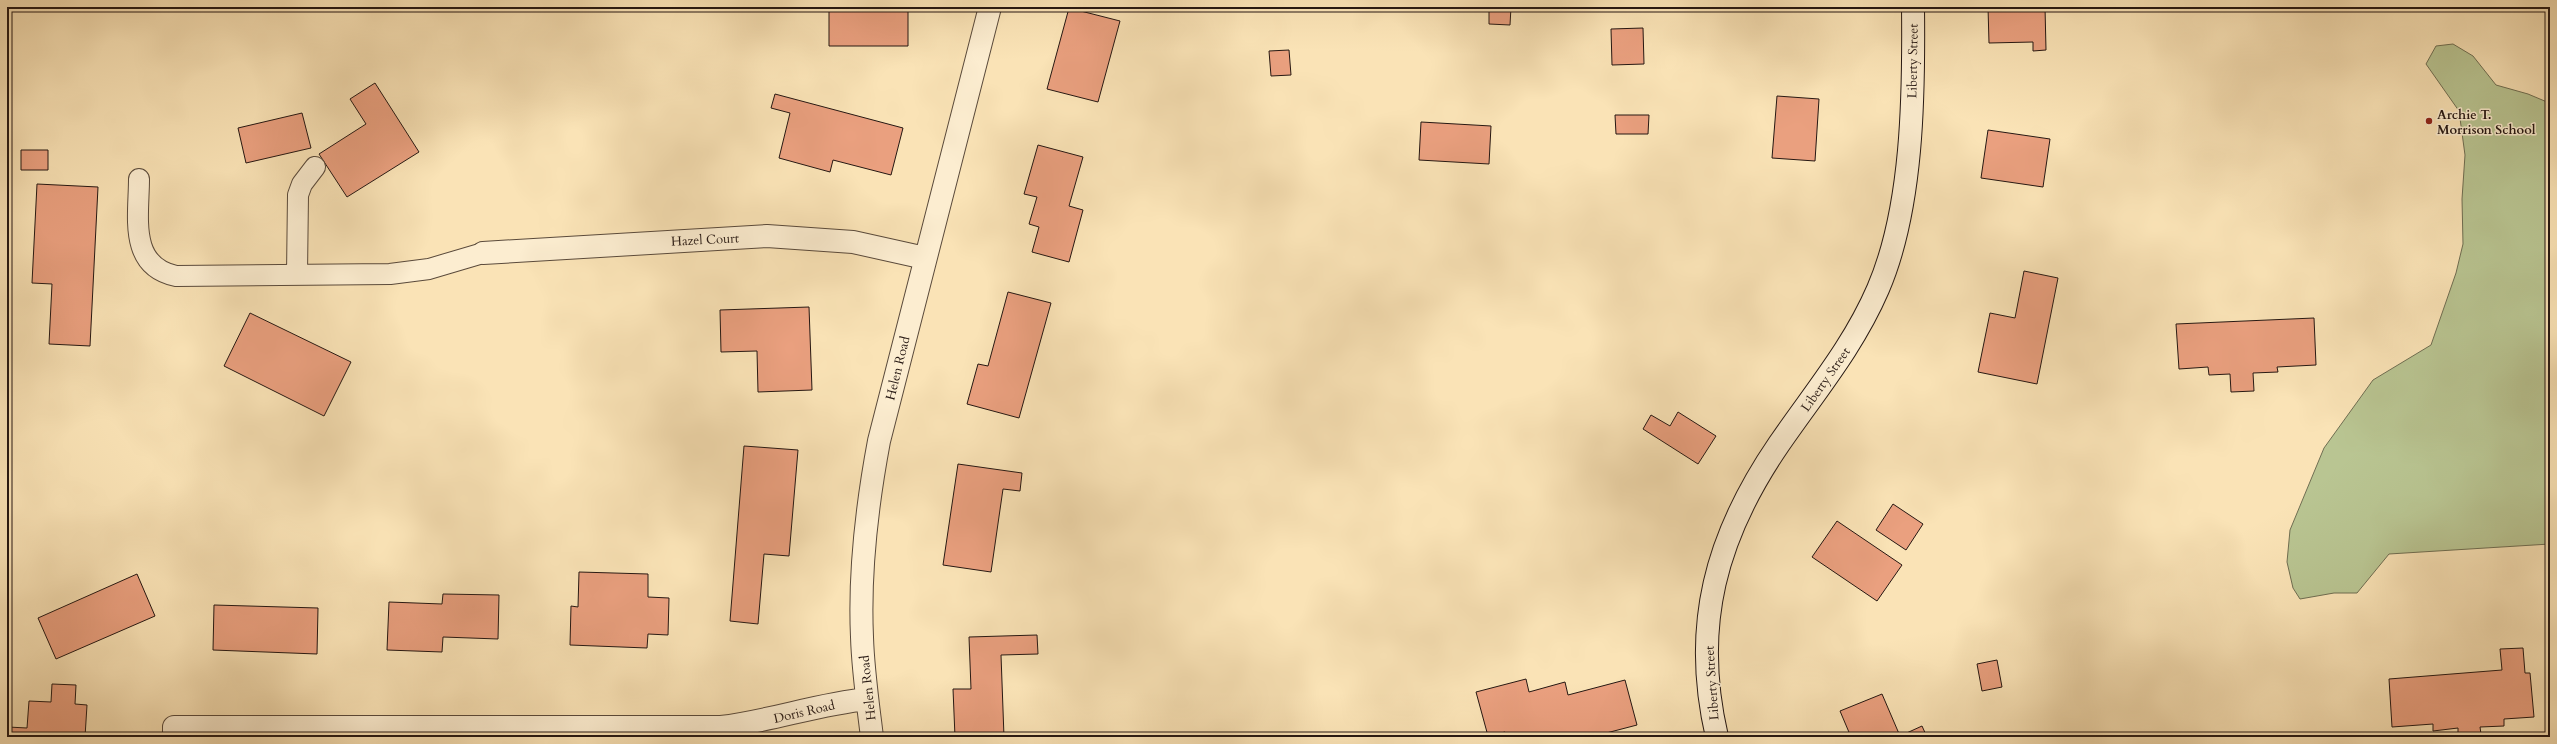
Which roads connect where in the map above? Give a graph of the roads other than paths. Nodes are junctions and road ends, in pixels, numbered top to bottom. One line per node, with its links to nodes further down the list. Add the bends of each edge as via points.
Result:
1 (990, 7): 6 (street, Helen Road)
2 (1913, 7): 11 (street, Liberty Street, via 1910,132 1902,196 1889,259 1879,288 1852,340 1779,444 1747,495 1715,572 1708,623 1708,647 1710,700)
3 (315, 167): 7 (lane, via 302,184 298,195)
4 (139, 179): 7 (lane, via 139,237 145,256 155,269 176,276)
5 (484, 253): 6 (street, Hazel Court, via 767,236 853,242); 7 (lane, via 450,264 410,272)
6 (925, 258): 8 (street, Helen Road, via 879,441 869,496 861,612)
7 (297, 274)
8 (867, 699): 9 (street, Doris Road, via 721,727 174,727); 10 (street, Helen Road)
9 (174, 737)
10 (872, 737)
11 (1716, 737)

